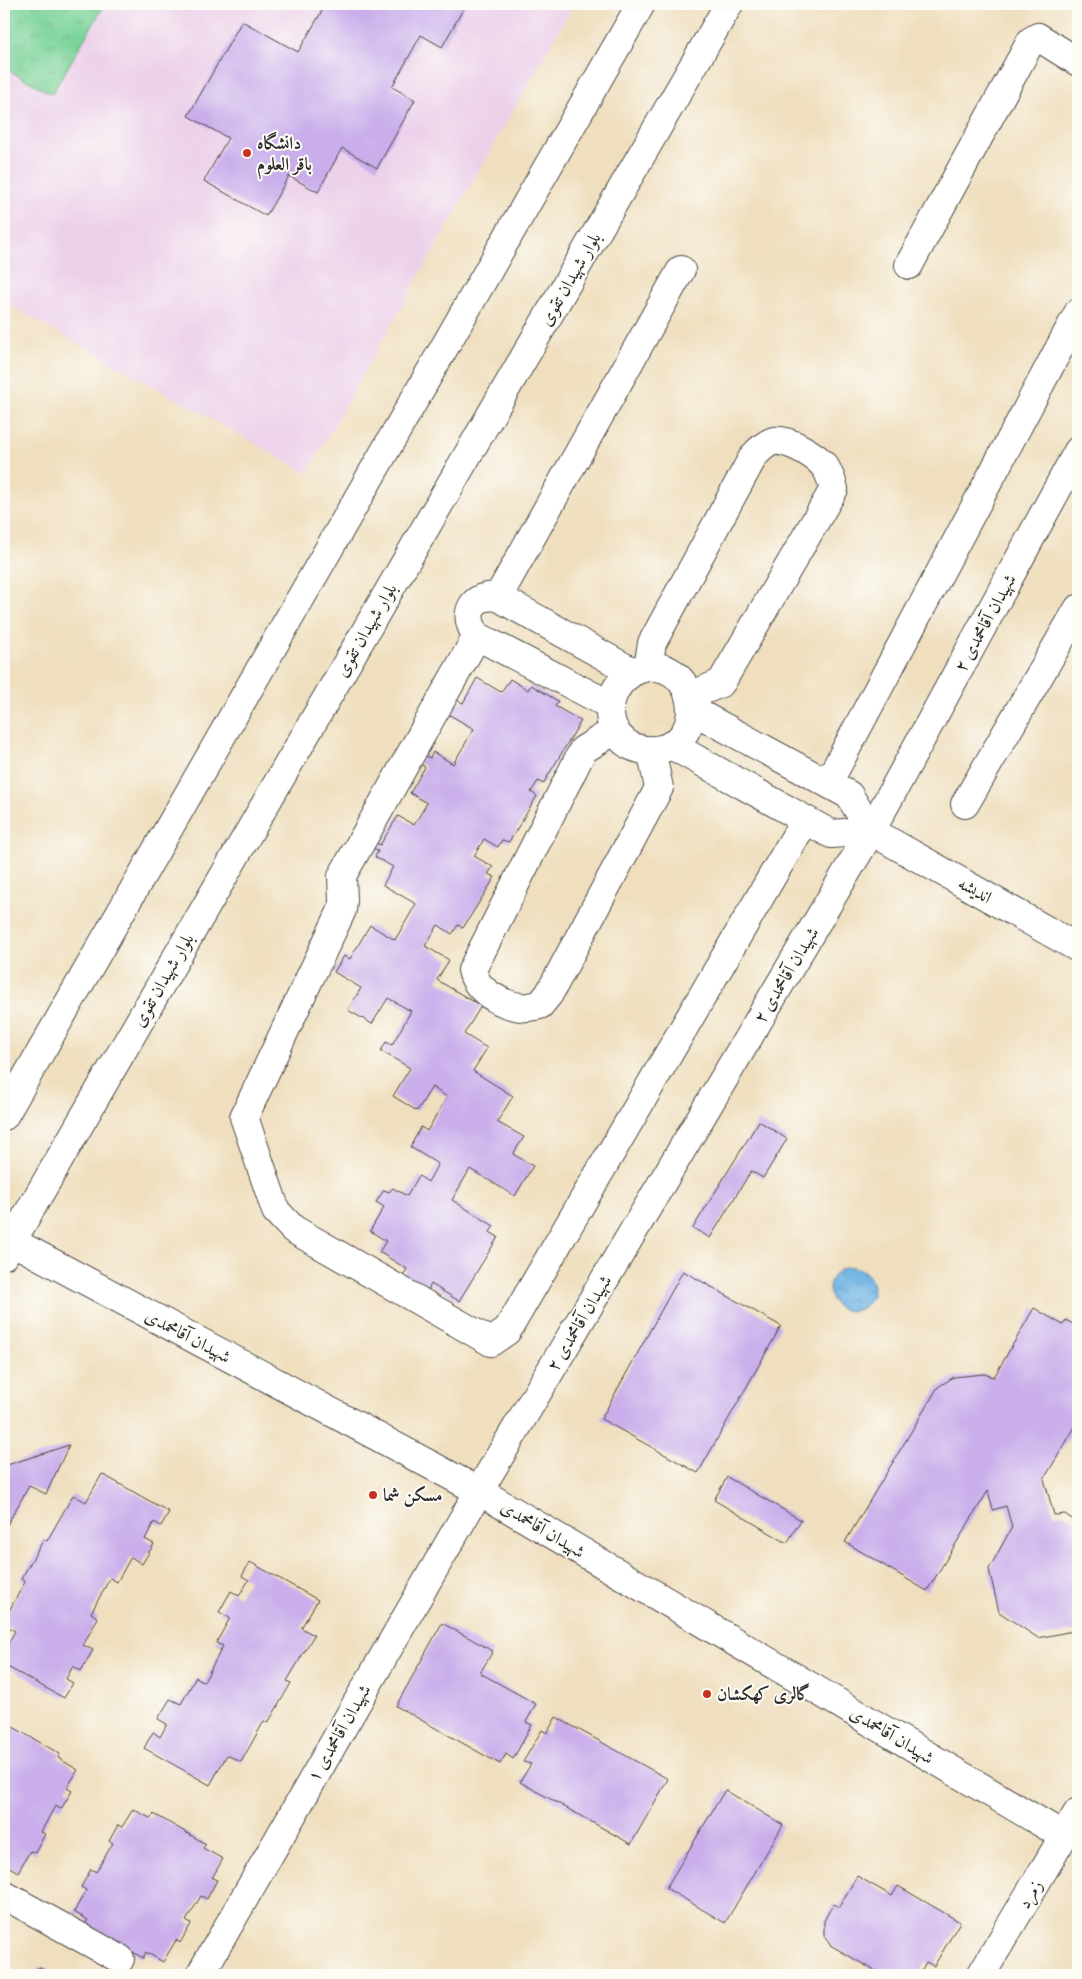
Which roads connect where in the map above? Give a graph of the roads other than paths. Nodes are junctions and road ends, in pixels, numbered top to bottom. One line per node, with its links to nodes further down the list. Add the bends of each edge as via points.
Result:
1 (641, 4): 20 (street)
2 (729, 4): 21 (street, بلوار شهیدان تقوی)
3 (1078, 62): 4 (street, via 1038,36 1031,41)
4 (909, 265)
5 (680, 270): 8 (street)
6 (1078, 313): 15 (street)
7 (1078, 451): 18 (street, شهیدان آقامحمدی ۲)
8 (498, 597): 10 (street, via 481,598 474,603 469,620); 11 (street)
9 (1078, 609): 16 (street)
10 (478, 636): 13 (street); 17 (street, via 342,876 342,910 244,1117 276,1211 293,1228 491,1342 507,1331)
11 (640, 670): 12 (street, via 661,669 674,675 683,684); 12 (street, via 753,457 772,441 782,440 802,449 817,459 830,475 834,489 721,683); 13 (street, via 624,677 617,685)
12 (691, 703): 14 (street, via 689,724 682,736); 15 (street)
13 (612, 717): 14 (street, via 630,745); 14 (street, via 583,750 472,970 473,978 482,990 521,1008 540,1005 549,994 659,788)
14 (661, 748): 17 (street)
15 (828, 783): 18 (street, via 849,795)
16 (964, 804)
17 (805, 820): 18 (street, via 831,834)
18 (871, 831): 19 (street, انديشه); 22 (street, شهیدان آقامحمدی ۲)
19 (1078, 948)
20 (4, 1116)
21 (6, 1245): 22 (street, شهیدان آقامحمدی)
22 (479, 1491): 24 (street, شهیدان آقامحمدی); 27 (street, شهیدان آقامحمدی ۱)
23 (1078, 1812): 24 (street, زمرد)
24 (1064, 1836): 28 (street, زمرد)
25 (4, 1895): 26 (street)
26 (120, 1960)
27 (200, 1975)
28 (980, 1975)

